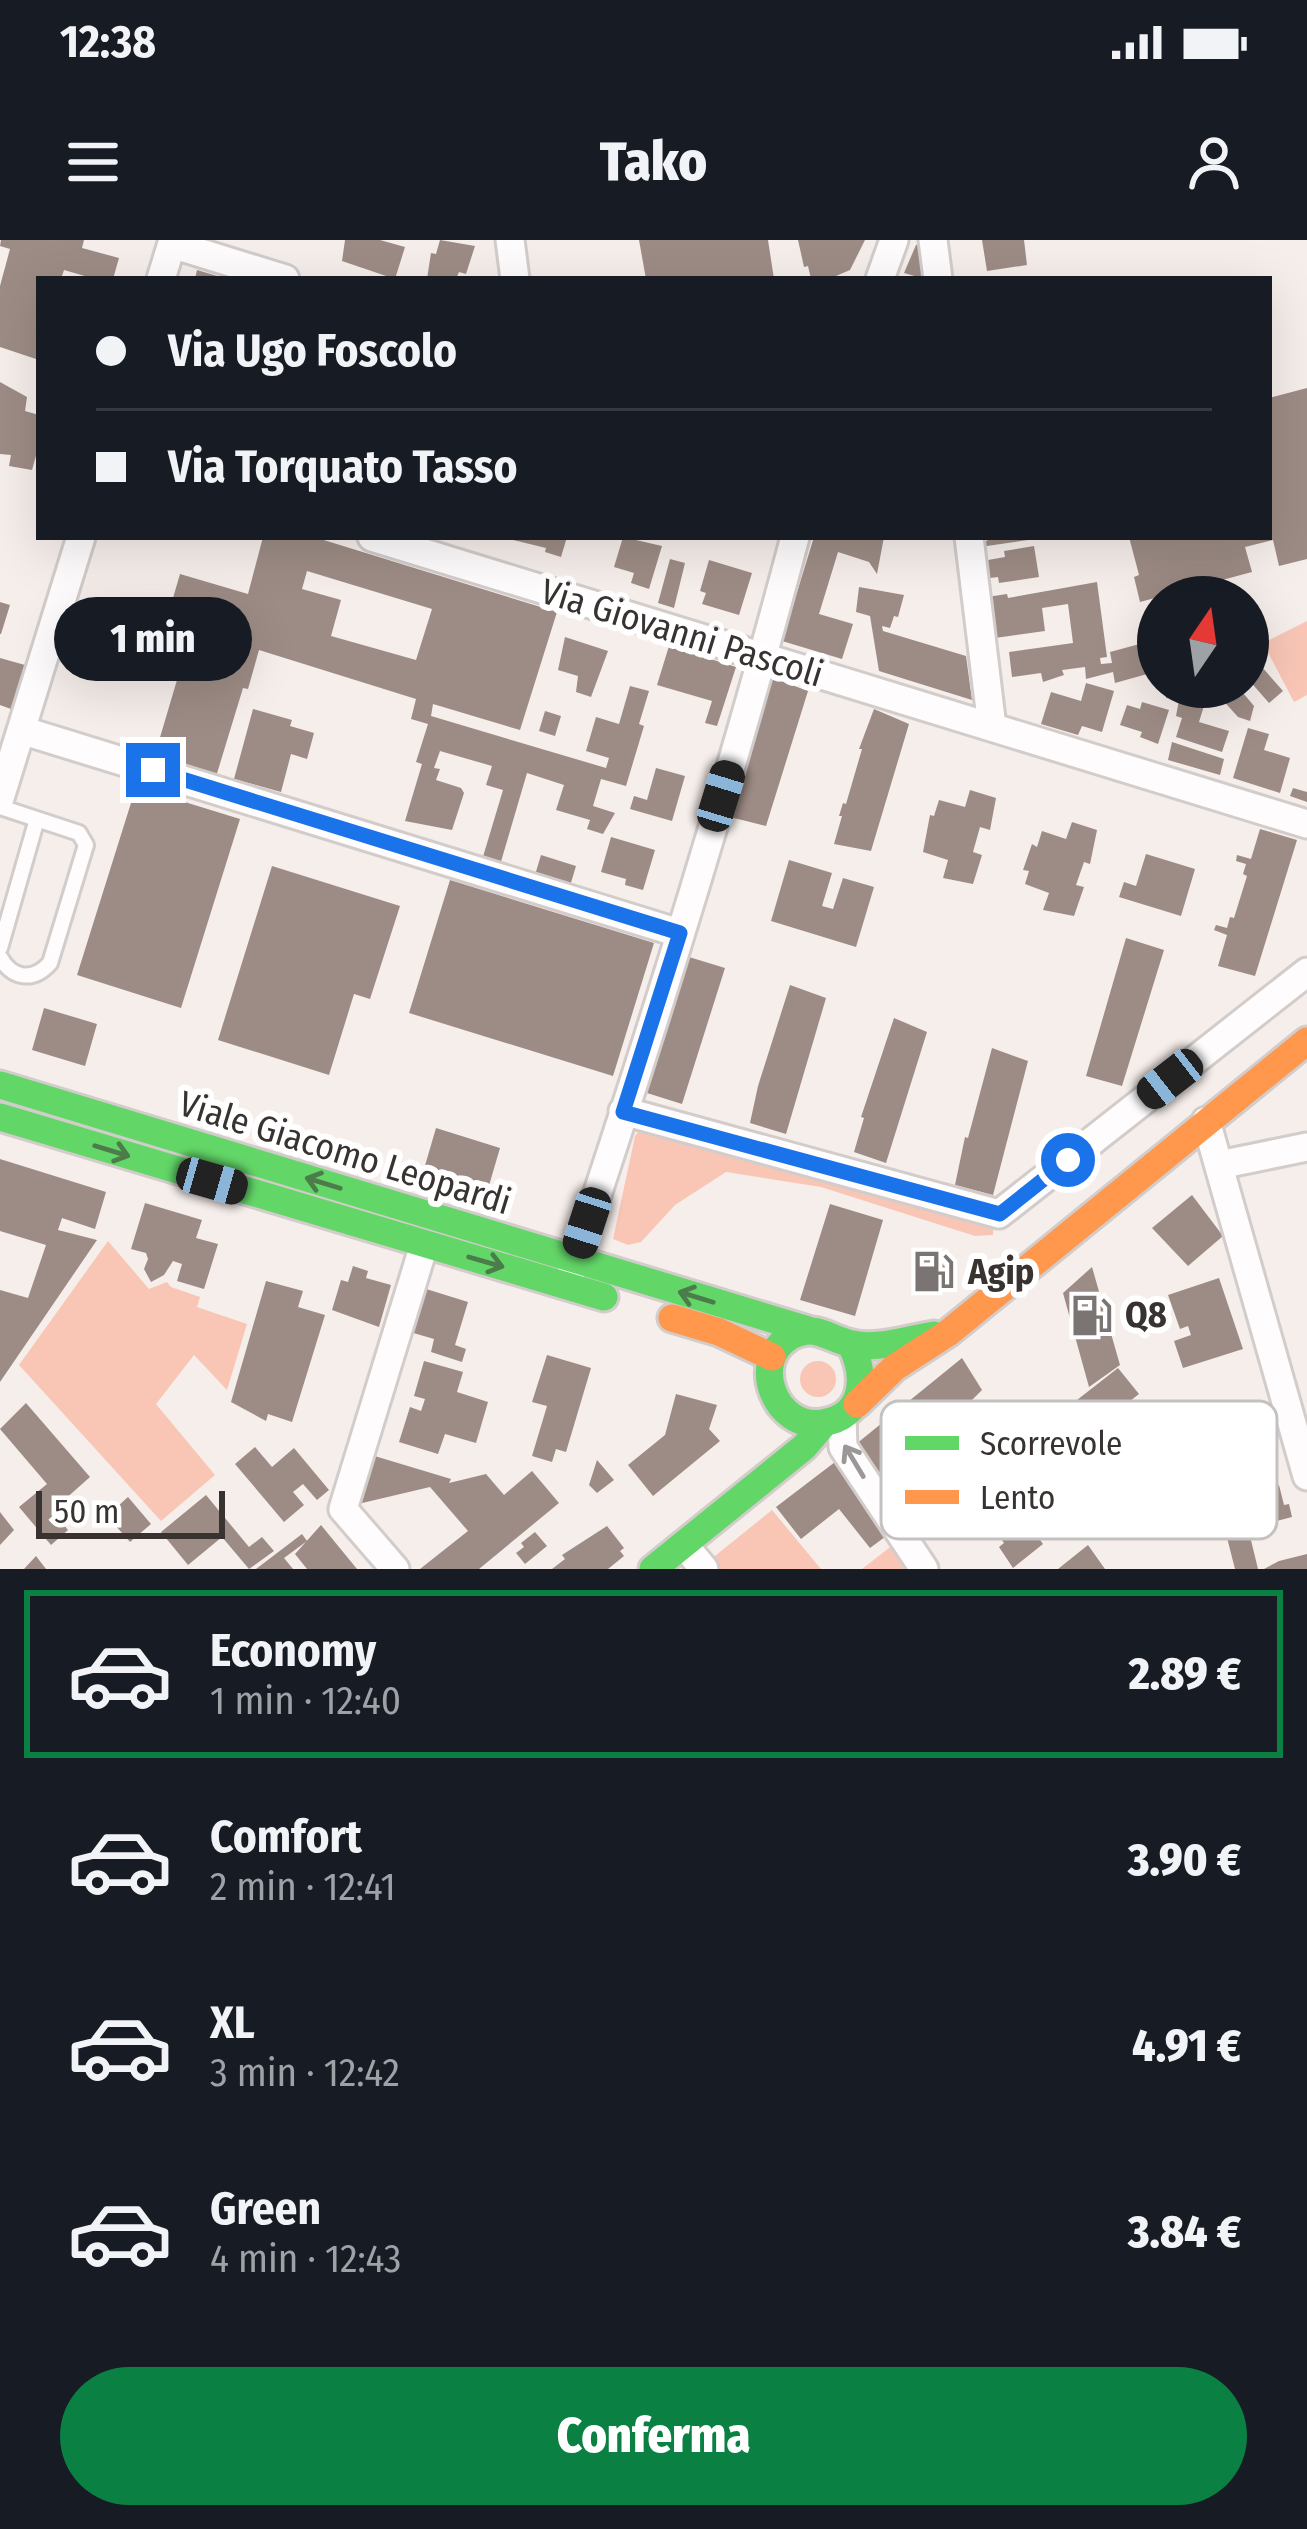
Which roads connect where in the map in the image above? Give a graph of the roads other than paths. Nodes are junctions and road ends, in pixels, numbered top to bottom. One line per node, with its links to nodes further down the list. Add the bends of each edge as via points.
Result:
1 (895, 240): 8 (street)
2 (933, 240): 9 (street)
3 (514, 241): 7 (street)
4 (172, 242): 5 (street); 6 (street)
5 (162, 276)
6 (276, 276)
7 (515, 276)
8 (881, 276)
9 (938, 276)
10 (80, 540): 16 (street)
11 (382, 540): 14 (street, Via Giovanni Pascoli)
12 (794, 540): 14 (street)
13 (969, 540): 15 (street)
14 (763, 659): 15 (street, Via Giovanni Pascoli); 21 (street)
15 (992, 727): 20 (street, Via Giovanni Pascoli)
16 (21, 730): 17 (street); 21 (street)
17 (0, 798)
18 (0, 807): 19 (lane)
19 (37, 819): 22 (lane); 23 (lane, via 79,833 86,844 50,964 25,976)
20 (1307, 824)
21 (680, 933): 27 (street)
22 (0, 948)
23 (0, 957)
24 (1307, 972): 27 (street, via 1000,1214)
25 (1307, 1041): 29 (main road)
26 (0, 1085): 33 (main road, Viale Giacomo Leopardi, one-way to 26)
27 (623, 1112): 33 (street)
28 (0, 1117): 32 (main road, Viale Giacomo Leopardi, one-way to 32)
29 (1206, 1121): 31 (street); 35 (main road)
30 (1307, 1147): 31 (street)
31 (1219, 1166): 41 (street)
32 (424, 1245): 33 (main road, Viale Giacomo Leopardi, one-way to 33); 45 (street, via 344,1508)
33 (571, 1273): 34 (main road, Viale Giacomo Leopardi, one-way to 33); 37 (main road, Viale Giacomo Leopardi)
34 (808, 1330): 36 (main road, via 832,1332); 37 (main road)
35 (948, 1333): 36 (main road); 39 (main road)
36 (851, 1345): 39 (main road, via 864,1384)
37 (772, 1357): 38 (main road, via 767,1377)
38 (783, 1414): 39 (main road, via 801,1424); 40 (main road)
39 (840, 1416): 40 (main road); 42 (street, one-way to 39, via 843,1447)
40 (764, 1475): 44 (main road)
41 (1307, 1476)
42 (881, 1504)
43 (904, 1539): 48 (street, one-way to 43)
44 (684, 1545): 46 (main road); 47 (street)
45 (395, 1569)
46 (653, 1569)
47 (704, 1569)
48 (924, 1569)

